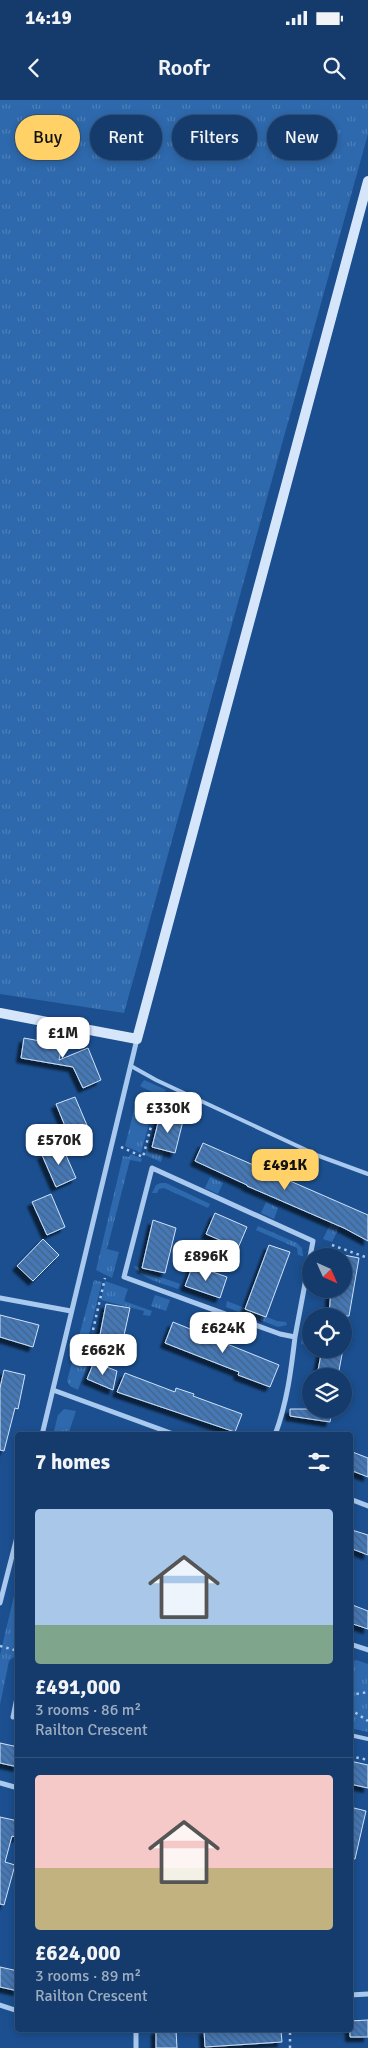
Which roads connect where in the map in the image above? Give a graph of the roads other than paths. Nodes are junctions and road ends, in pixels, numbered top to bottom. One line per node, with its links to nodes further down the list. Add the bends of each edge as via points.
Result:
1 (368, 181): 3 (main road)
2 (0, 1013): 3 (main road)
3 (137, 1039): 4 (street)
4 (131, 1066): 5 (lane, via 319,1156); 7 (street)
5 (368, 1174)
6 (0, 1298): 7 (street)
7 (71, 1311): 9 (street)
8 (295, 1337): 8 (street, via 124,1277 152,1168 313,1241); 12 (street, via 290,1381)
9 (53, 1390): 10 (street); 11 (street)
10 (43, 1432)
11 (168, 1432)
12 (276, 1432)
13 (353, 1501): 14 (street)
14 (368, 1506)
15 (15, 1543): 16 (street)
16 (1, 1595): 17 (street)
17 (0, 1603)
18 (353, 1645): 19 (street)
19 (368, 1650)
20 (15, 1708): 21 (street)
21 (13, 1718)
22 (353, 1736): 23 (lane)
23 (368, 1738)
24 (0, 1783): 25 (street)
25 (15, 1787)
26 (368, 1994): 27 (street)
27 (353, 1995)
28 (0, 2005): 29 (street)
29 (15, 2011)
30 (136, 2032): 31 (street)
31 (136, 2048)

